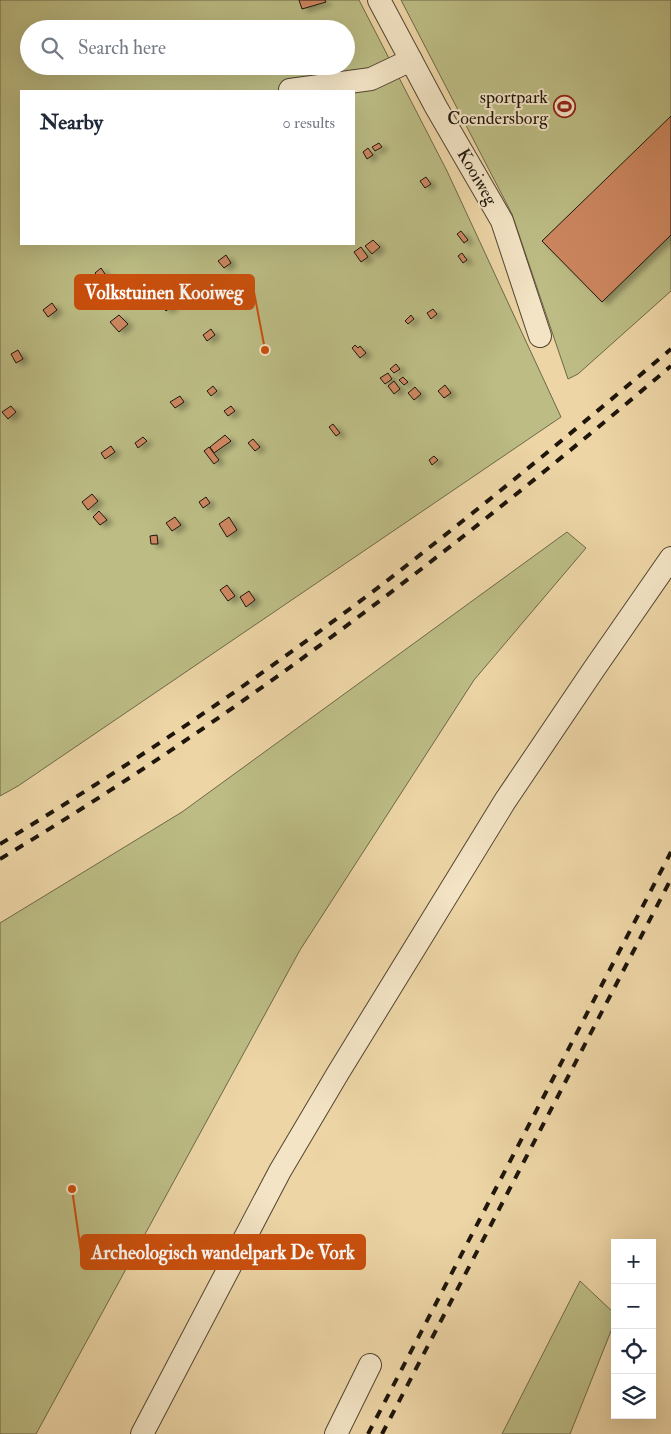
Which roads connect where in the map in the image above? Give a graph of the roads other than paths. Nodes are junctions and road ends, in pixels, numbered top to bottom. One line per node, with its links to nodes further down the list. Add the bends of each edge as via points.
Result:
1 (379, 0): 2 (street, Kooiweg)
2 (411, 60): 3 (street, via 370,79); 4 (street, Kooiweg, via 502,221)
3 (290, 90)
4 (540, 336)
5 (671, 558): 7 (street, via 505,801 343,1064 280,1171)
6 (370, 1365): 8 (street)
7 (142, 1434)
8 (336, 1434)

